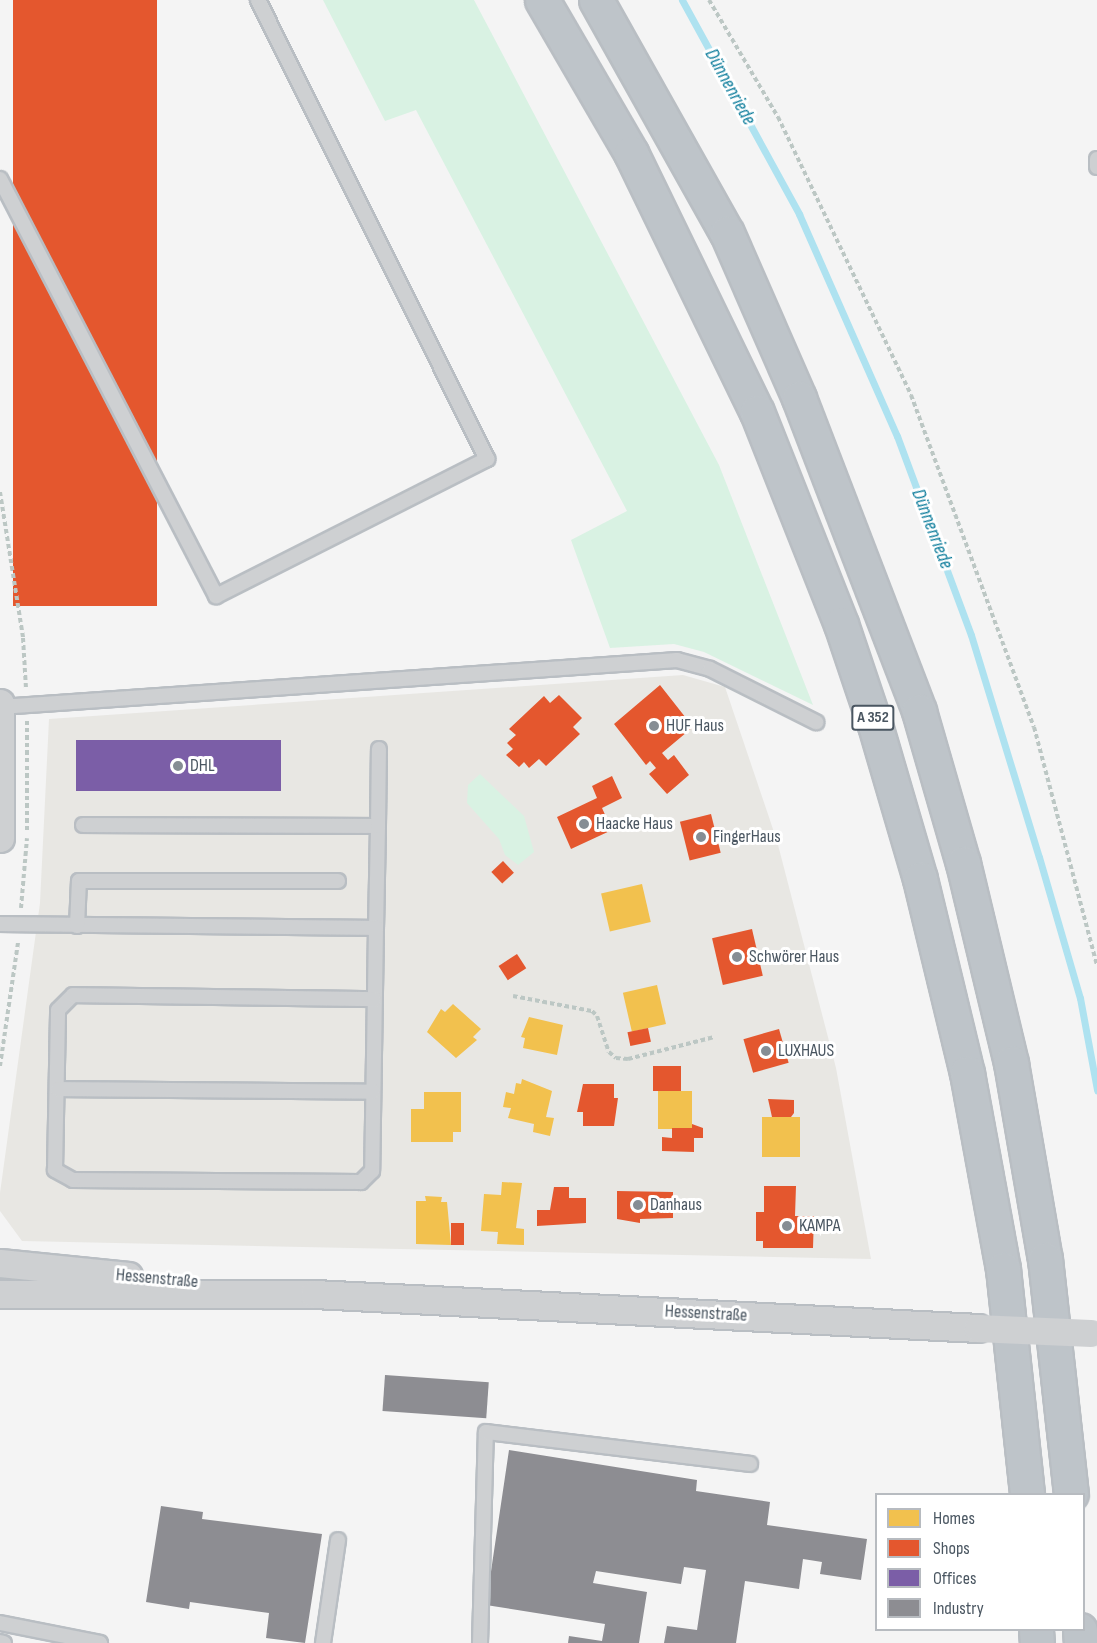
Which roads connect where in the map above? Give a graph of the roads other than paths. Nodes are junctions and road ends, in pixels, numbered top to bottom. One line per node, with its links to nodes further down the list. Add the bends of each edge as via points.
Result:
1 (258, 0): 6 (lane, via 487,459 216,596)
2 (542, 0): 25 (highway, A 352, via 630,153 757,412 841,624 875,725 920,879 967,1073 1003,1269)
3 (596, 0): 26 (highway, A 352, via 727,234 808,419 919,711 963,862 1011,1063 1045,1259)
4 (1097, 159): 5 (lane)
5 (1097, 167)
6 (0, 179)
7 (0, 705): 8 (lane, via 676,660 710,669); 12 (street)
8 (816, 722)
9 (379, 749): 11 (lane)
10 (82, 825): 11 (lane)
11 (378, 826): 16 (lane)
12 (0, 838)
13 (338, 881): 15 (lane, via 79,880)
14 (0, 924): 15 (lane)
15 (77, 926): 16 (lane)
16 (376, 928): 17 (lane)
17 (374, 999): 18 (lane, via 72,995 58,1010); 19 (lane)
18 (58, 1089): 19 (lane); 19 (lane, via 55,1170 73,1180 361,1182 372,1171)
19 (373, 1092)
20 (0, 1263): 22 (street, Hessenstraße)
21 (0, 1294): 22 (street, Hessenstraße)
22 (314, 1294): 23 (street, Hessenstraße, bridge)
23 (1094, 1333)
24 (750, 1464): 31 (lane, via 486,1432)
25 (1027, 1493)
26 (1071, 1493)
27 (338, 1540): 30 (lane)
28 (0, 1623): 29 (lane)
29 (96, 1642)
30 (323, 1643)
31 (480, 1643)

